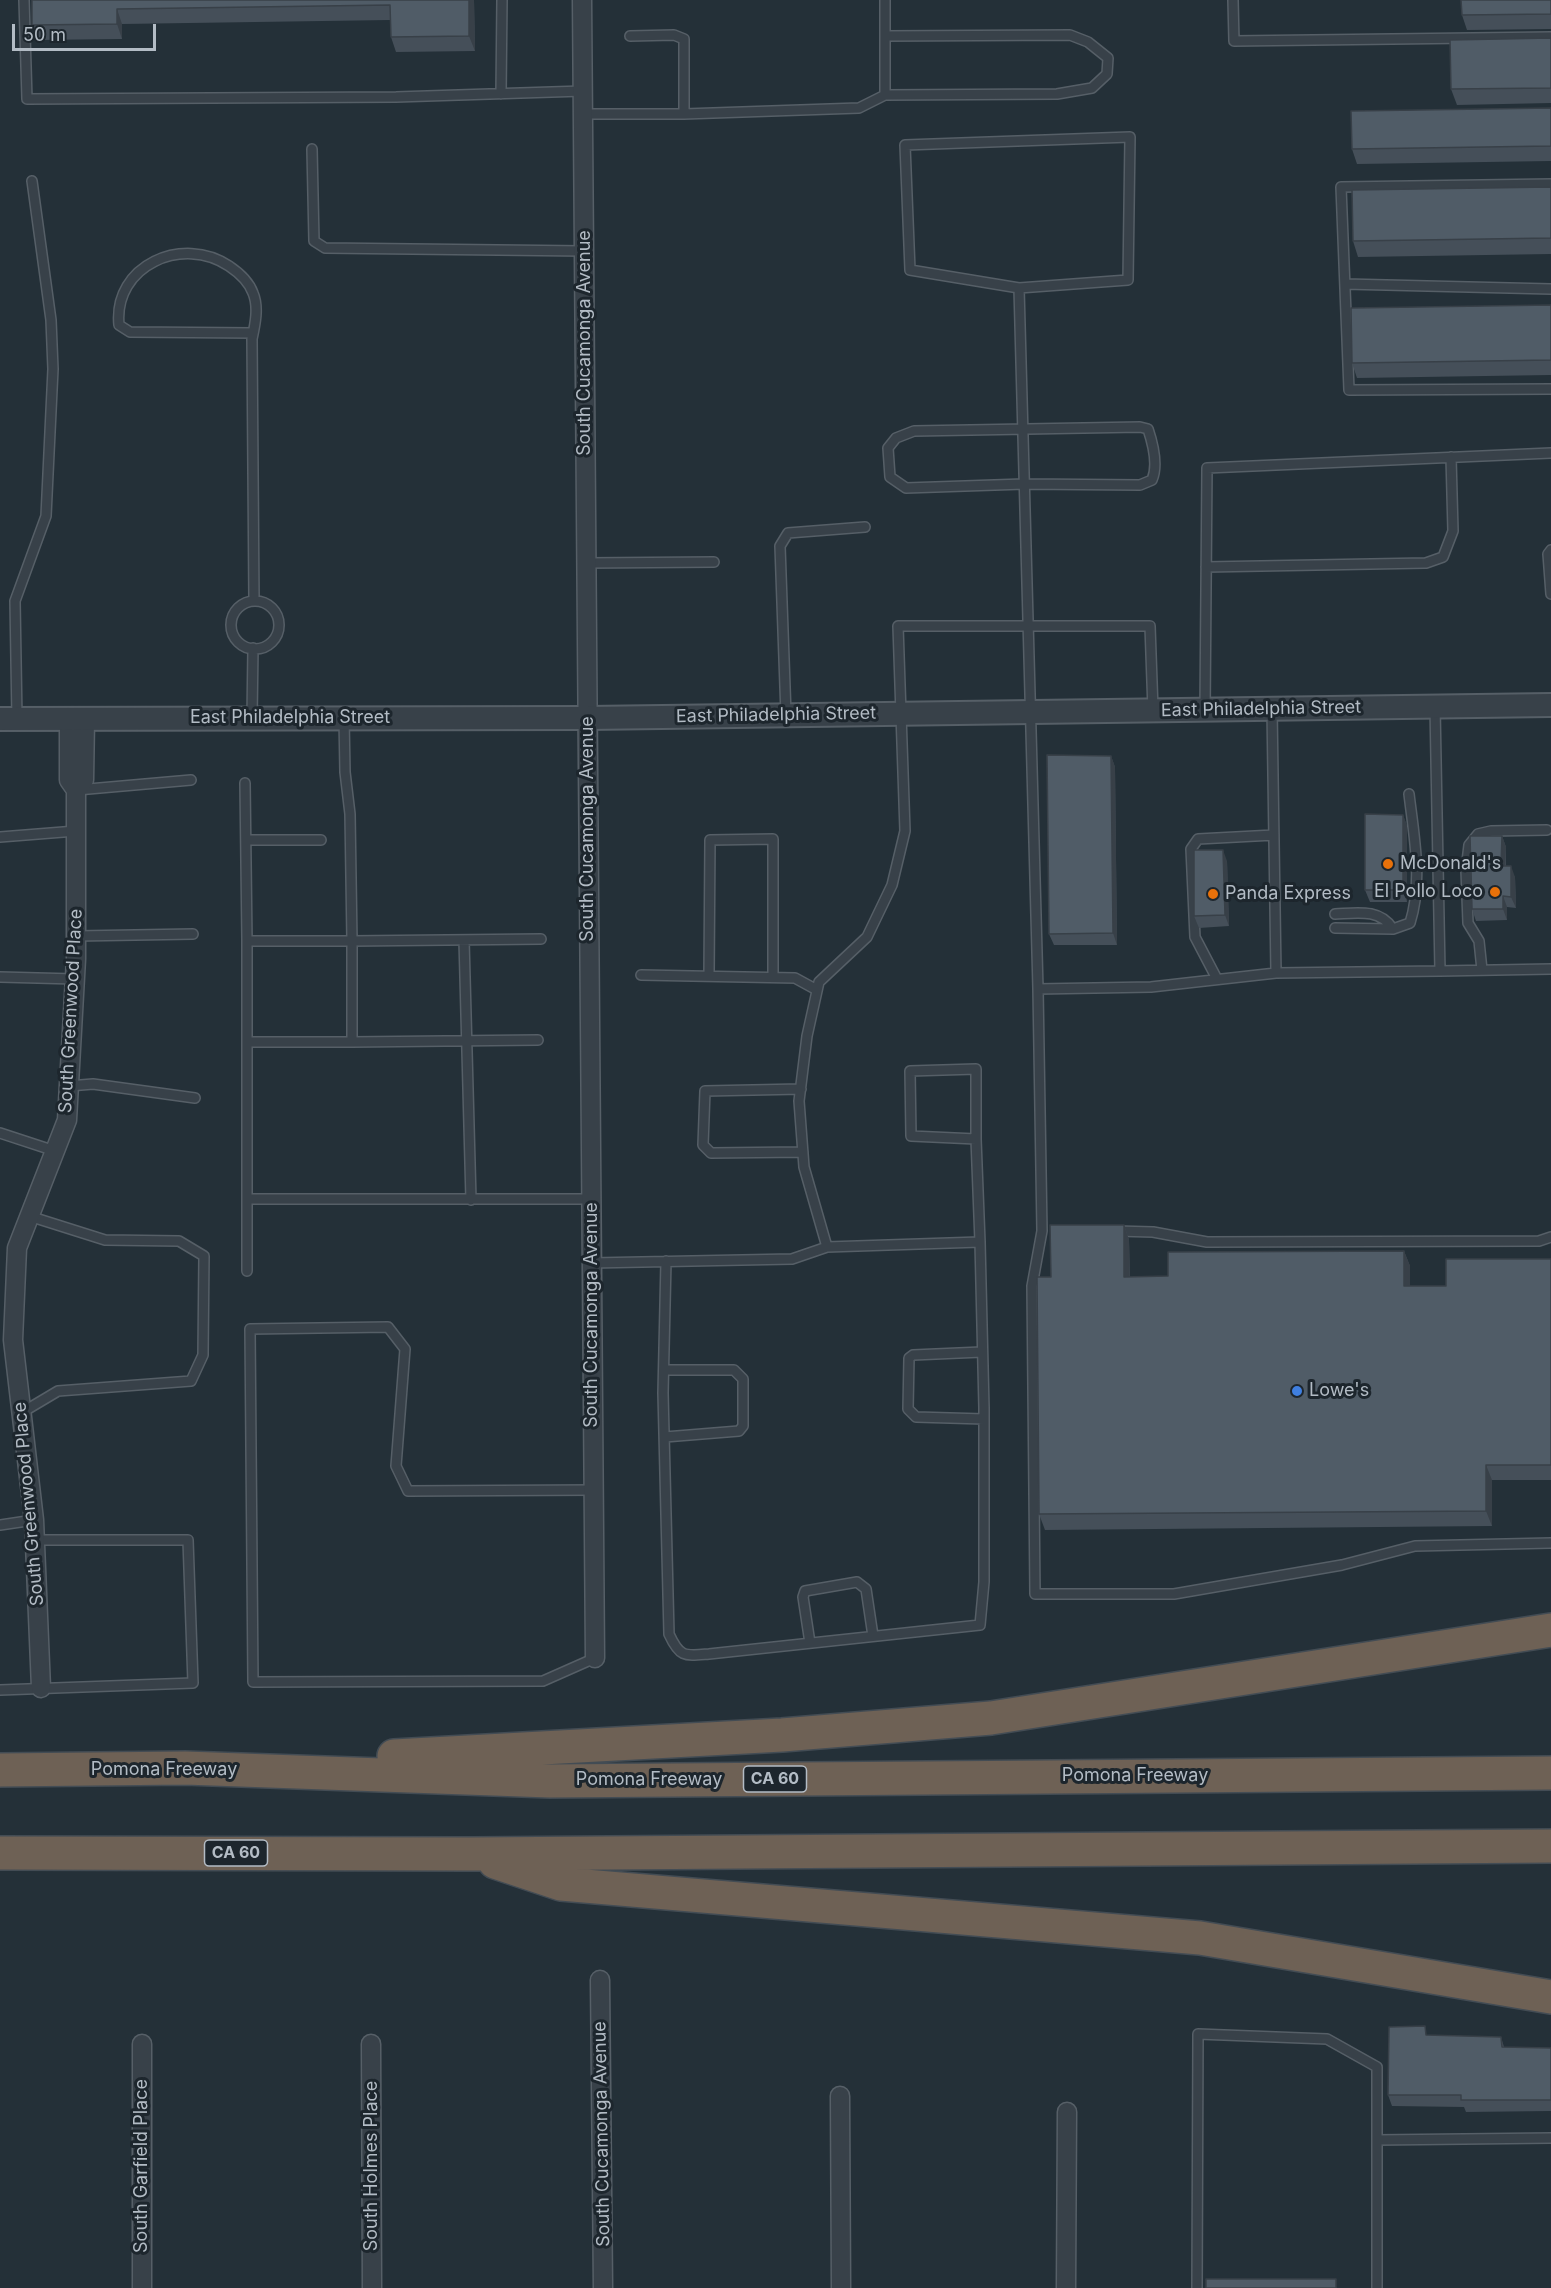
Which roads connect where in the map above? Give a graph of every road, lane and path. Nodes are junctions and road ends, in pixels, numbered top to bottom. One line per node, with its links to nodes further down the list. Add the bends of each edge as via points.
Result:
1 (24, 0): 10 (lane, via 27,99)
2 (502, 0): 10 (lane)
3 (582, 0): 9 (street, South Cucamonga Avenue)
4 (885, 0): 7 (lane)
5 (1233, 0): 8 (lane, via 1234,41)
6 (630, 36): 13 (lane, via 674,34 684,39)
7 (885, 36): 11 (lane); 11 (lane, via 1070,35 1088,42 1108,58 1107,74 1092,88 1058,94)
8 (1551, 37)
9 (583, 92): 10 (lane); 12 (street, South Cucamonga Avenue)
10 (501, 94)
11 (885, 95): 13 (lane, via 859,108)
12 (583, 114): 13 (lane); 17 (street, South Cucamonga Avenue)
13 (684, 114)
14 (312, 149): 17 (lane, via 314,241 325,248)
15 (32, 181): 47 (lane, via 51,320 53,369 46,516 15,601)
16 (1551, 184): 18 (lane, via 1341,187)
17 (584, 251): 30 (street, South Cucamonga Avenue)
18 (1345, 284): 20 (lane); 22 (lane, via 1349,390)
19 (1019, 288): 19 (lane, via 1128,280 1130,137 905,145 910,270); 23 (lane)
20 (1551, 289)
21 (253, 333): 21 (lane, via 253,293 239,273 218,258 195,252 170,255 142,268 126,288 118,311 119,325 130,332); 33 (lane)
22 (1551, 389)
23 (1023, 429): 26 (lane); 26 (lane, via 1148,429 1154,475 1140,485); 26 (lane, via 914,431 896,438 888,448 887,463 890,477 906,488)
24 (1551, 453): 25 (lane)
25 (1451, 458): 31 (lane, via 1453,531 1443,557 1426,563); 31 (lane, via 1208,468)
26 (1024, 484): 34 (lane)
27 (865, 527): 43 (lane, via 788,533 783,537 780,546)
28 (1551, 550): 32 (lane)
29 (714, 562): 30 (lane)
30 (587, 563): 46 (street, South Cucamonga Avenue)
31 (1206, 567): 40 (lane)
32 (1551, 594)
33 (254, 601): 35 (lane, via 237,608 231,622 234,637); 35 (lane, via 273,608 279,623 269,644)
34 (1027, 627): 39 (lane, via 1150,626); 41 (lane); 42 (lane, via 898,626)
35 (253, 648): 44 (lane)
36 (1551, 705): 37 (street, East Philadelphia Street)
37 (1435, 707): 38 (street, East Philadelphia Street); 70 (lane)
38 (1272, 709): 40 (street, East Philadelphia Street); 55 (lane)
39 (1153, 710): 40 (street, East Philadelphia Street); 41 (street, East Philadelphia Street)
40 (1205, 710)
41 (1029, 711): 42 (street, East Philadelphia Street); 78 (lane)
42 (902, 713): 43 (street, East Philadelphia Street); 79 (lane, via 905,831 892,885 867,937 819,982)
43 (786, 715): 46 (street, East Philadelphia Street)
44 (252, 718): 45 (street, East Philadelphia Street); 48 (street, East Philadelphia Street)
45 (344, 718): 46 (street, East Philadelphia Street); 67 (lane)
46 (588, 718): 92 (street, South Cucamonga Avenue)
47 (8, 719): 48 (street, East Philadelphia Street)
48 (77, 719): 51 (street, South Greenwood Place, via 69,780)
49 (191, 780): 51 (lane)
50 (245, 783): 57 (lane)
51 (76, 790): 54 (street, South Greenwood Place)
52 (1409, 794): 61 (lane, via 1417,874 1415,909 1410,923)
53 (1547, 830): 69 (lane, via 1491,831 1478,834 1469,845 1468,923 1479,941)
54 (76, 831): 56 (lane); 63 (street, South Greenwood Place)
55 (1274, 835): 71 (lane); 77 (lane, via 1198,839 1191,849 1195,937)
56 (0, 837)
57 (246, 840): 58 (lane); 65 (lane)
58 (321, 840)
59 (1335, 914): 61 (lane, via 1367,912 1380,916)
60 (1335, 928): 61 (lane)
61 (1393, 929)
62 (193, 934): 63 (lane)
63 (77, 936): 76 (street, South Greenwood Place)
64 (541, 939): 66 (lane)
65 (247, 940): 67 (lane); 82 (lane)
66 (464, 940): 67 (lane); 80 (lane)
67 (352, 941): 83 (lane)
68 (1551, 969): 69 (lane)
69 (1482, 970): 70 (lane)
70 (1440, 971): 71 (lane)
71 (1276, 974): 77 (lane)
72 (641, 975): 73 (lane)
73 (709, 975): 75 (lane); 75 (lane, via 710,840 772,839)
74 (0, 977): 76 (lane)
75 (773, 977): 79 (lane, via 795,978)
76 (75, 979): 84 (street, South Greenwood Place)
77 (1217, 979): 78 (lane, via 1151,987)
78 (1038, 989): 95 (lane)
79 (817, 990): 85 (lane)
80 (467, 1040): 81 (lane); 83 (lane); 93 (lane)
81 (538, 1040)
82 (247, 1042): 83 (lane); 91 (lane)
83 (352, 1042)
84 (69, 1086): 86 (lane, via 93,1084); 89 (street, South Greenwood Place, via 67,1120)
85 (801, 1089): 90 (lane); 90 (lane, via 705,1090 703,1145 711,1153)
86 (195, 1098)
87 (0, 1133): 89 (lane)
88 (976, 1140): 88 (lane, via 911,1136 910,1071 976,1069); 99 (lane)
89 (55, 1151): 94 (street, South Greenwood Place)
90 (803, 1152): 100 (lane)
91 (247, 1199): 93 (lane); 103 (lane)
92 (591, 1199): 93 (lane); 102 (street, South Cucamonga Avenue)
93 (471, 1200)
94 (29, 1216): 106 (street, South Greenwood Place, via 17,1248 13,1328); 106 (lane, via 105,1240 179,1241 204,1256 203,1355 191,1381 58,1391)
95 (1042, 1231): 96 (lane); 113 (lane, via 1032,1286 1035,1594 1174,1594 1342,1565 1415,1546)
96 (1053, 1231)
97 (1107, 1231): 98 (lane, via 1153,1232 1207,1242 1539,1241)
98 (1551, 1237)
99 (980, 1242): 100 (lane); 104 (lane)
100 (827, 1247): 101 (lane, via 792,1259)
101 (666, 1261): 102 (lane); 105 (lane)
102 (592, 1263): 109 (street, South Cucamonga Avenue)
103 (247, 1271)
104 (982, 1352): 107 (lane); 107 (lane, via 909,1358 908,1409 916,1417)
105 (664, 1370): 108 (lane); 108 (lane, via 734,1370 744,1379 743,1426 739,1431)
106 (21, 1413): 110 (street, South Greenwood Place)
107 (984, 1419): 115 (lane, via 984,1582 980,1625)
108 (665, 1437): 116 (lane, via 669,1634 676,1650 687,1656)
109 (594, 1490): 117 (street, South Cucamonga Avenue); 117 (lane, via 408,1491 396,1466 405,1349 388,1327 250,1329 253,1682 543,1681)
110 (34, 1521): 111 (lane); 112 (street, South Greenwood Place)
111 (0, 1525)
112 (35, 1540): 118 (street, South Greenwood Place); 118 (lane, via 188,1540 193,1683)
113 (1551, 1543)
114 (1551, 1630): 120 (highway, via 991,1718 782,1736)
115 (873, 1636): 116 (lane); 116 (lane, via 866,1589 857,1582 805,1591)
116 (810, 1643)
117 (595, 1658)
118 (41, 1688): 119 (lane)
119 (0, 1690)
120 (185, 1768): 121 (highway, Pomona Freeway / CA 60); 122 (highway, Pomona Freeway / CA 60, via 550,1781)
121 (0, 1770)
122 (1551, 1773)
123 (1551, 1846): 125 (highway, CA 60)
124 (0, 1853): 125 (highway, CA 60)
125 (471, 1854): 127 (highway, via 561,1884 1200,1938)
126 (600, 1980): 136 (street, South Cucamonga Avenue)
127 (1551, 1997)
128 (142, 2044): 134 (street, South Garfield Place)
129 (371, 2044): 135 (street, South Holmes Place)
130 (840, 2096): 137 (street)
131 (1067, 2112): 138 (street)
132 (1551, 2138): 133 (lane)
133 (1377, 2140): 139 (lane, via 1377,2067 1327,2039 1198,2034); 140 (lane)
134 (142, 2288)
135 (372, 2288)
136 (603, 2288)
137 (841, 2288)
138 (1066, 2288)
139 (1197, 2288)
140 (1377, 2288)

